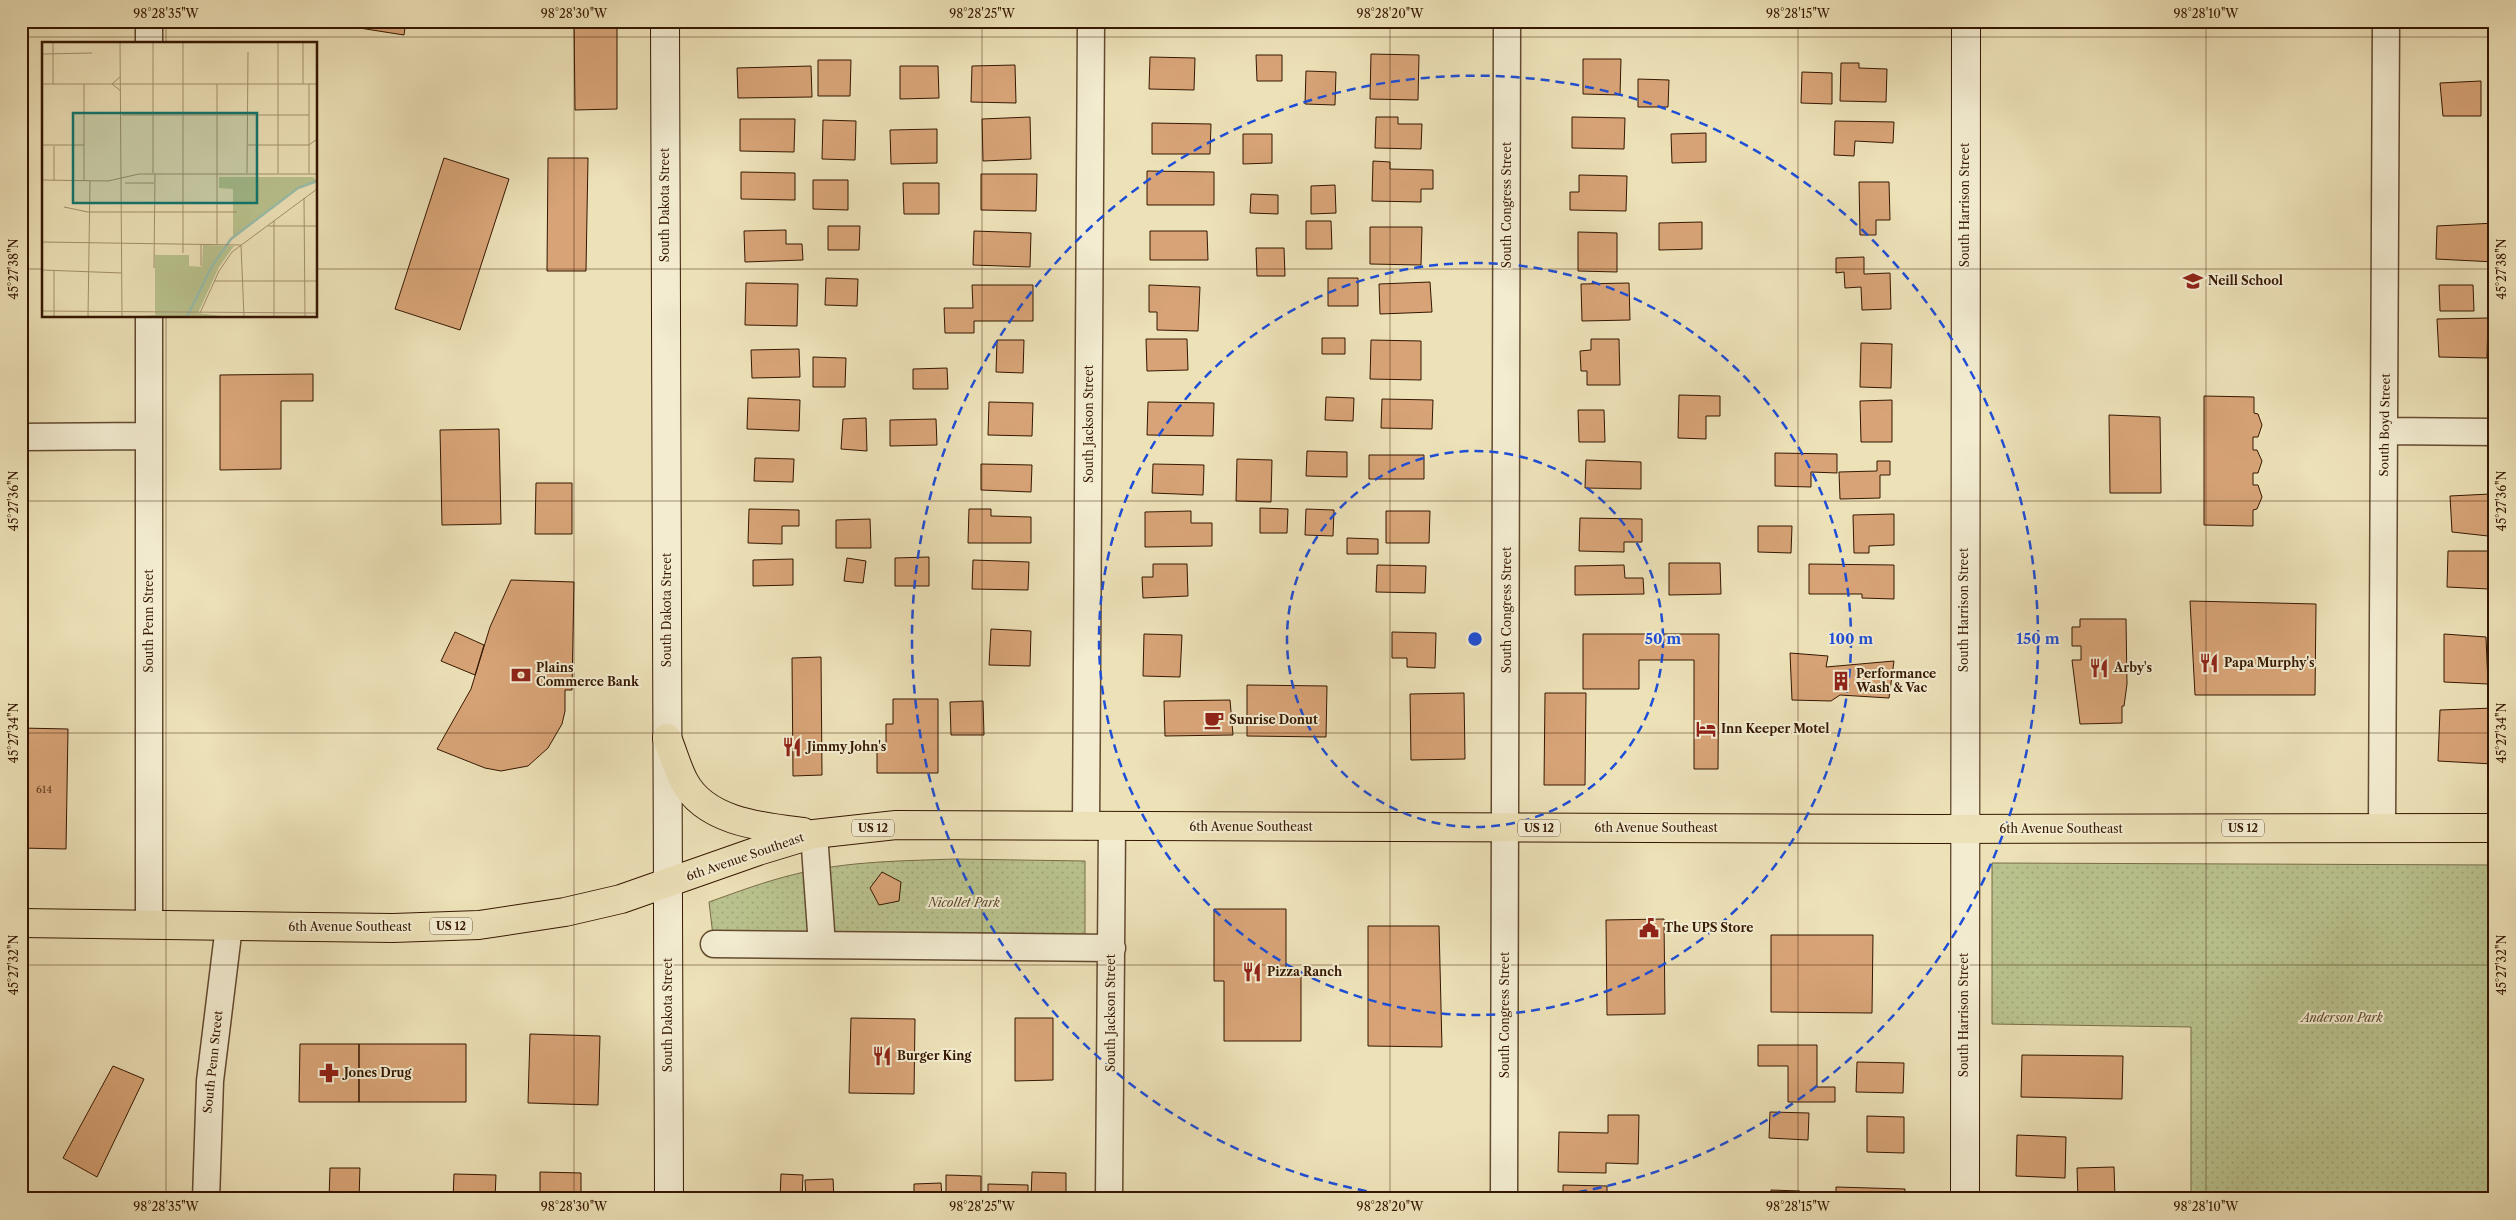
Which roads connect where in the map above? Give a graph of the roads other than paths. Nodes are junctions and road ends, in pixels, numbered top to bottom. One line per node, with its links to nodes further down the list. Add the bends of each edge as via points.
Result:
1 (149, 21): 7 (street)
2 (664, 21): 13 (street, South Dakota Street)
3 (1091, 21): 14 (street, South Jackson Street)
4 (1507, 21): 15 (street, South Congress Street)
5 (1966, 21): 18 (street, South Harrison Street)
6 (2386, 21): 9 (street, South Boyd Street)
7 (149, 42)
8 (149, 318): 11 (street, South Penn Street)
9 (2385, 431): 10 (street); 16 (street, South Boyd Street)
10 (2495, 432)
11 (149, 436): 12 (street); 22 (street, South Penn Street)
12 (21, 437)
13 (667, 738): 19 (highway, via 684,782 694,796 711,808 724,816 767,828); 20 (street, South Dakota Street)
14 (1099, 826): 15 (highway, 6th Avenue Southeast / US 12); 19 (highway, 6th Avenue Southeast / US 12, via 896,825); 26 (street, South Jackson Street)
15 (1507, 828): 18 (highway, 6th Avenue Southeast / US 12); 30 (street, South Congress Street)
16 (2382, 828): 17 (highway, 6th Avenue Southeast / US 12); 18 (highway, 6th Avenue Southeast / US 12)
17 (2495, 828)
18 (1964, 829): 31 (street, South Harrison Street)
19 (816, 834): 20 (highway, 6th Avenue Southeast / US 12); 25 (street)
20 (668, 884): 23 (highway, 6th Avenue Southeast / US 12, via 565,912 479,925 393,928); 28 (street, South Dakota Street)
21 (21, 923): 22 (highway, 6th Avenue Southeast / US 12)
22 (149, 925): 23 (highway, 6th Avenue Southeast / US 12)
23 (229, 926): 27 (street, South Penn Street, via 210,1081)
24 (714, 944): 25 (street)
25 (822, 945): 26 (street)
26 (1112, 948): 29 (street, South Jackson Street)
27 (206, 1199)
28 (669, 1199)
29 (1110, 1199)
30 (1504, 1199)
31 (1965, 1199)

